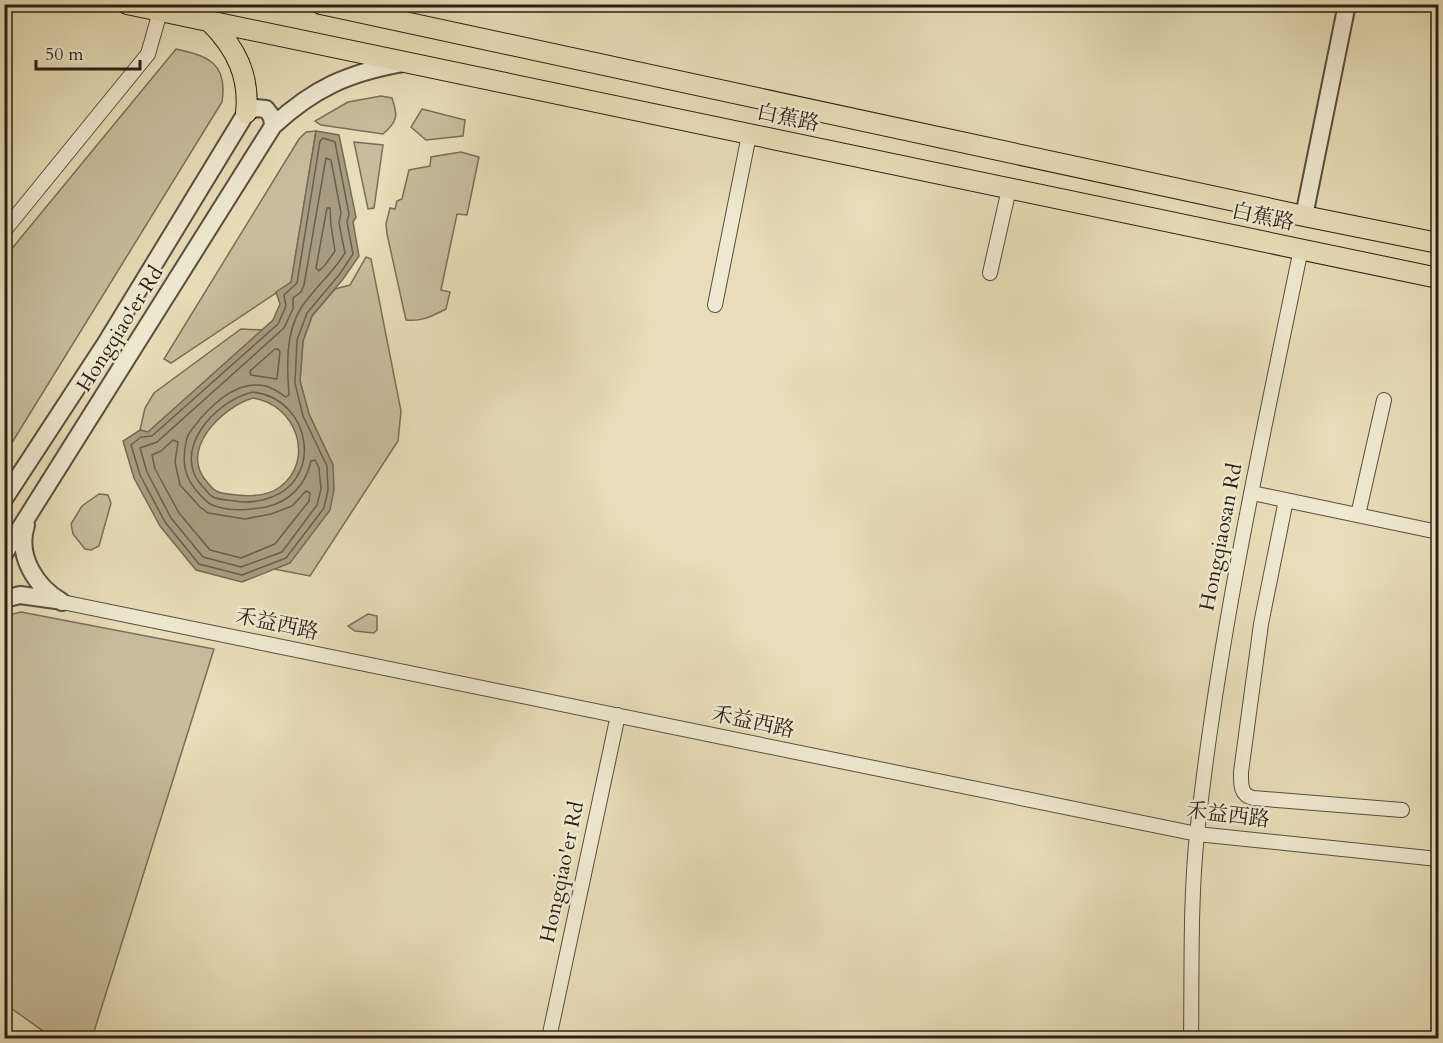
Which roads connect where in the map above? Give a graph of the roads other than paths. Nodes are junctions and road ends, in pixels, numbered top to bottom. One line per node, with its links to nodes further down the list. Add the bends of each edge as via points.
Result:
1 (127, 4): 4 (main road, 白蕉路)
2 (321, 4): 11 (main road, 白蕉路)
3 (1347, 4): 11 (street)
4 (160, 12): 5 (main road, 白蕉路); 12 (street, via 147,54)
5 (210, 22): 6 (main road, 白蕉路); 7 (main road, via 241,64 247,88)
6 (404, 63): 8 (street, Hongqiao'er Rd, via 333,82); 9 (main road, 白蕉路)
7 (246, 113): 8 (street, via 255,108 266,109); 20 (street, Hongqiao'er Rd, via 106,343)
8 (273, 126): 23 (street, Hongqiao'er Rd)
9 (749, 135): 10 (main road, 白蕉路); 17 (street)
10 (1009, 189): 14 (main road, 白蕉路); 15 (street)
11 (1304, 216): 13 (main road, 白蕉路)
12 (4, 231)
13 (1438, 243)
14 (1301, 249): 16 (main road, 白蕉路); 19 (street, Hongqiaosan Rd)
15 (990, 273)
16 (1438, 279)
17 (715, 304)
18 (1384, 400): 22 (street)
19 (1252, 494): 21 (street); 30 (street, Hongqiaosan Rd, via 1221,664)
20 (4, 499)
21 (1286, 500): 22 (street); 29 (street, via 1260,624 1242,789 1253,798)
22 (1358, 515): 24 (street)
23 (28, 518): 25 (street, Hongqiao'er Rd); 27 (street, via 24,542 29,566 44,589)
24 (1438, 532)
25 (4, 554)
26 (4, 599): 27 (street, via 20,595)
27 (62, 602): 28 (street, 禾益西路)
28 (618, 716): 30 (street, 禾益西路); 32 (street, Hongqiao'er Rd)
29 (1402, 810)
30 (1197, 834): 31 (street, 禾益西路); 33 (street, Hongqiaosan Rd, via 1188,888); 34 (street, Hongqiaosan Rd)
31 (1438, 859)
32 (549, 1038)
33 (1185, 1038)
34 (1191, 1038)

